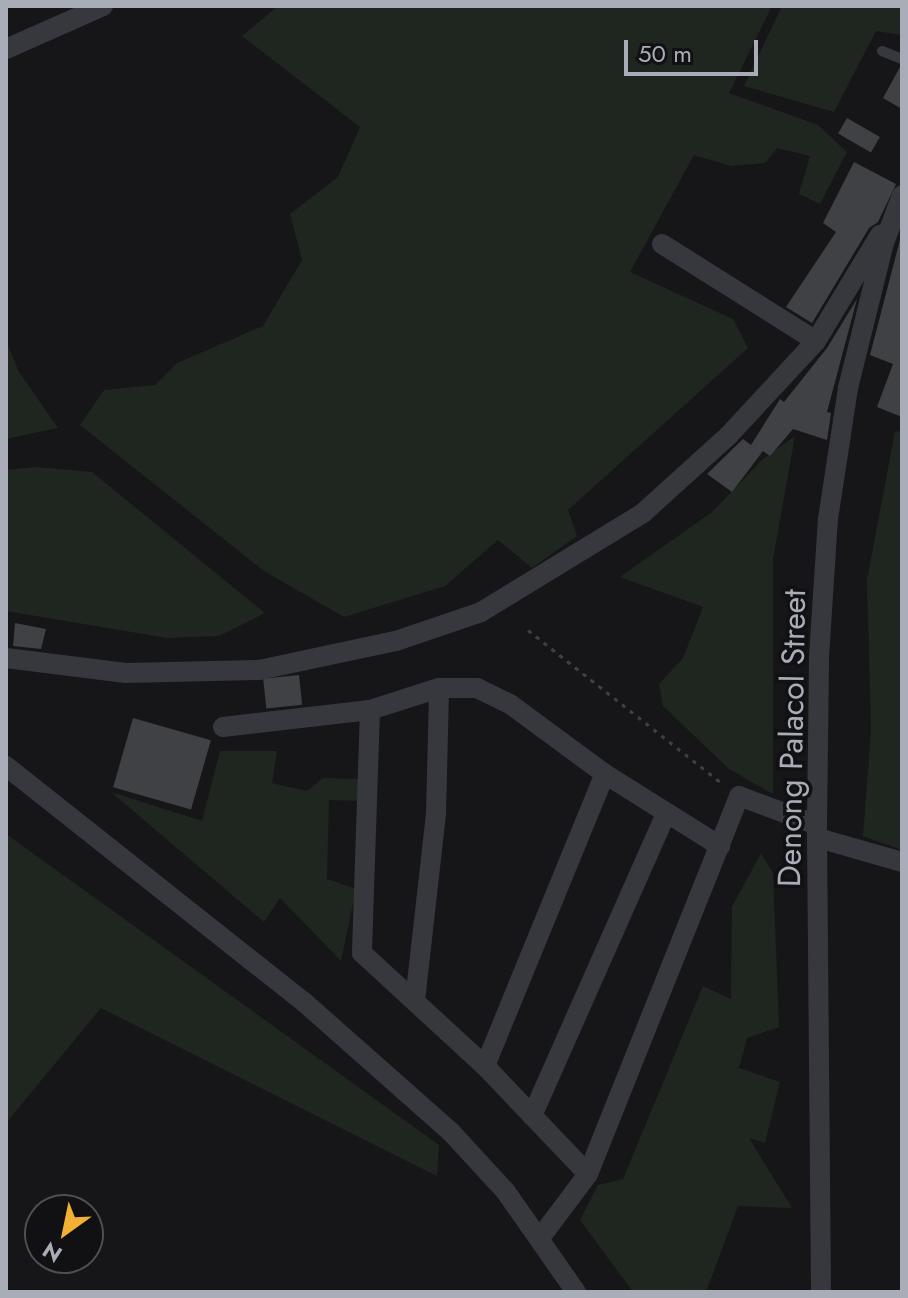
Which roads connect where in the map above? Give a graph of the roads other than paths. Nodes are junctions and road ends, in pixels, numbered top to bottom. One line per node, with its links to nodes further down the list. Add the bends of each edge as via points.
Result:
1 (103, 6): 2 (street)
2 (6, 49)
3 (882, 51): 4 (lane)
4 (902, 59)
5 (898, 203): 7 (street); 15 (street, Denong Palacol Street, via 848,388 833,473 819,657)
6 (662, 244): 7 (street)
7 (816, 341): 8 (street, via 729,435 643,513 481,612 396,641 244,672 126,673)
8 (6, 658)
9 (439, 688): 10 (street); 13 (street, via 477,688 495,695); 18 (street, via 436,814)
10 (370, 710): 11 (street); 18 (street, via 362,953)
11 (223, 727)
12 (6, 766): 22 (street, via 371,1061 450,1131)
13 (605, 774): 14 (street); 19 (street)
14 (666, 814): 16 (street); 20 (street)
15 (818, 832): 16 (street, via 739,796); 17 (street); 24 (street, Denong Palacol Street)
16 (720, 846): 21 (street)
17 (902, 862)
18 (415, 1001): 19 (street)
19 (485, 1066): 20 (street)
20 (532, 1116): 21 (street)
21 (588, 1174): 22 (street)
22 (540, 1238): 23 (street)
23 (576, 1292)
24 (821, 1292)

